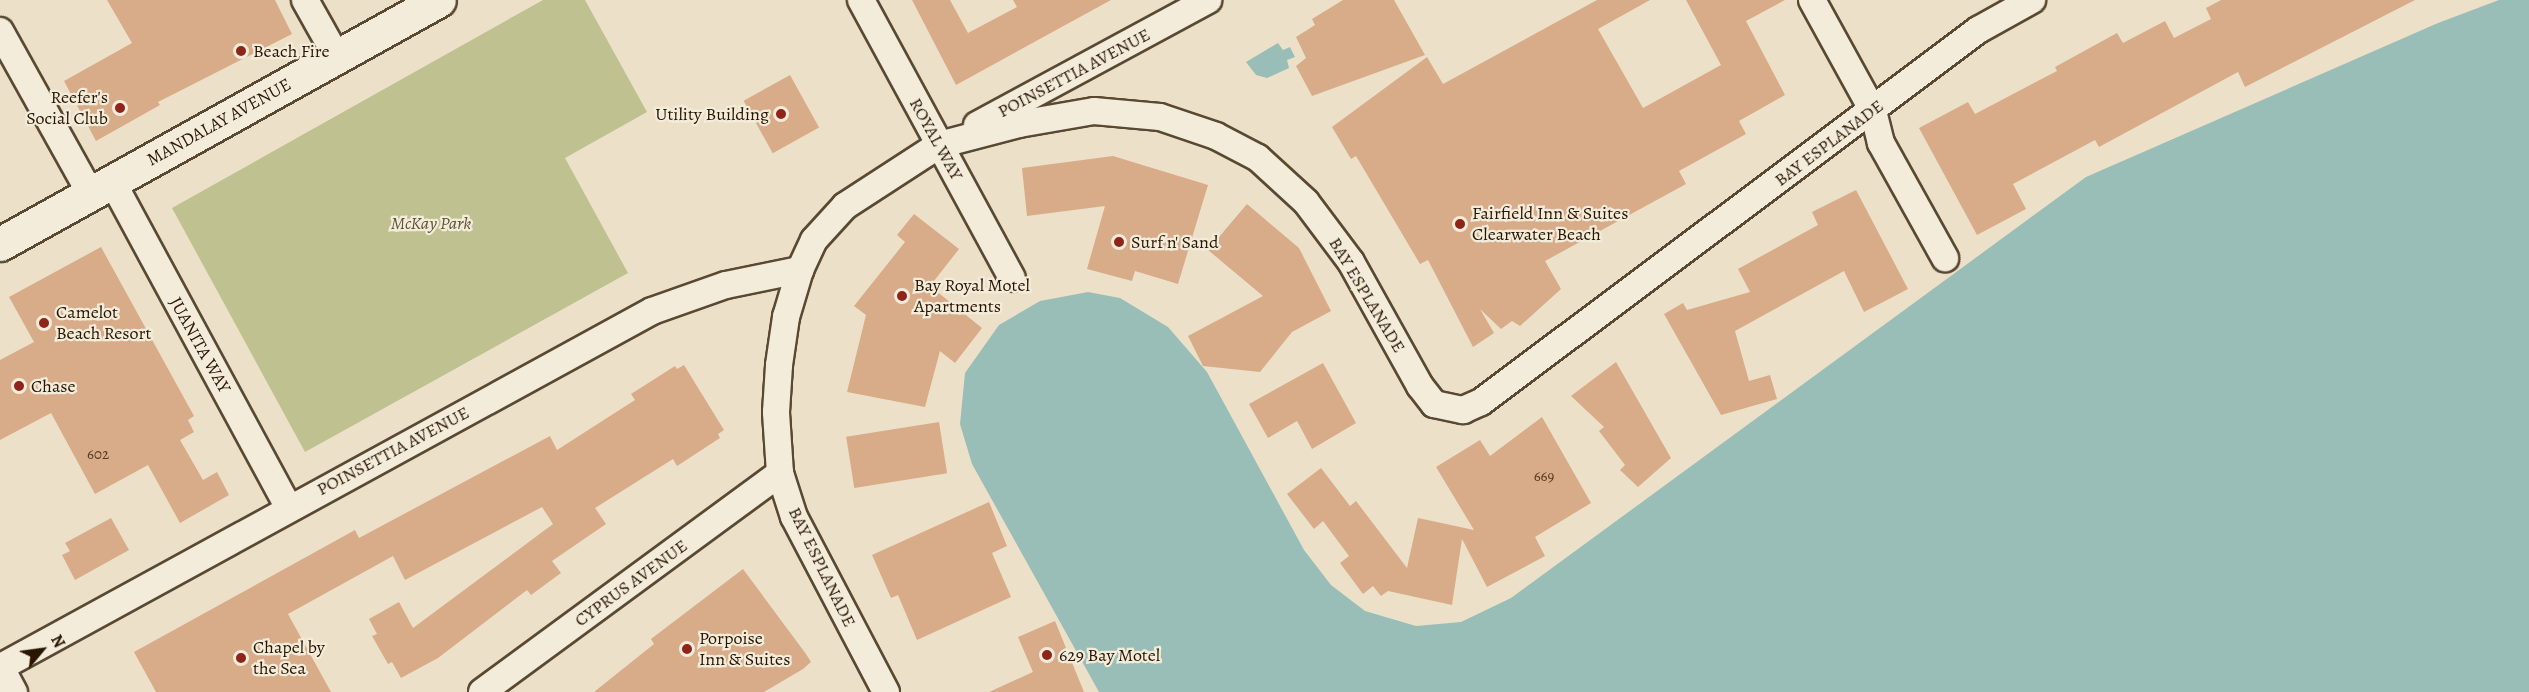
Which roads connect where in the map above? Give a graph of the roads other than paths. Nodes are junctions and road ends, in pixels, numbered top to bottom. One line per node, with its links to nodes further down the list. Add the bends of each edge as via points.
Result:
1 (305, 0): 8 (street)
2 (439, 0): 8 (street, MANDALAY AVENUE)
3 (861, 0): 10 (street, ROYAL WAY)
4 (1208, 0): 10 (street, POINSETTIA AVENUE)
5 (1812, 0): 9 (street)
6 (2032, 0): 9 (street, BAY ESPLANADE, via 1978,30)
7 (0, 32): 11 (street, JUANITA WAY)
8 (337, 57): 11 (street, MANDALAY AVENUE)
9 (1873, 111): 10 (street, BAY ESPLANADE, via 1481,402 1463,410 1434,404 1351,262 1306,202 1258,158 1216,136 1160,117 1094,111 1019,124); 13 (street, via 1881,143)
10 (939, 145): 14 (street, BAY ESPLANADE, via 845,206 814,240); 15 (street, ROYAL WAY)
11 (101, 187): 12 (street, MANDALAY AVENUE); 17 (street, JUANITA WAY)
12 (0, 244)
13 (1945, 258)
14 (800, 270): 16 (street, BAY ESPLANADE, via 786,317 779,365 776,412); 17 (street, POINSETTIA AVENUE, via 726,285 652,311)
15 (1012, 278)
16 (780, 473): 20 (street, CYPRUS AVENUE); 21 (street, BAY ESPLANADE, via 794,517 814,559)
17 (289, 508): 18 (street, POINSETTIA AVENUE)
18 (0, 667): 19 (street)
19 (14, 692)
20 (482, 692)
21 (886, 692)

